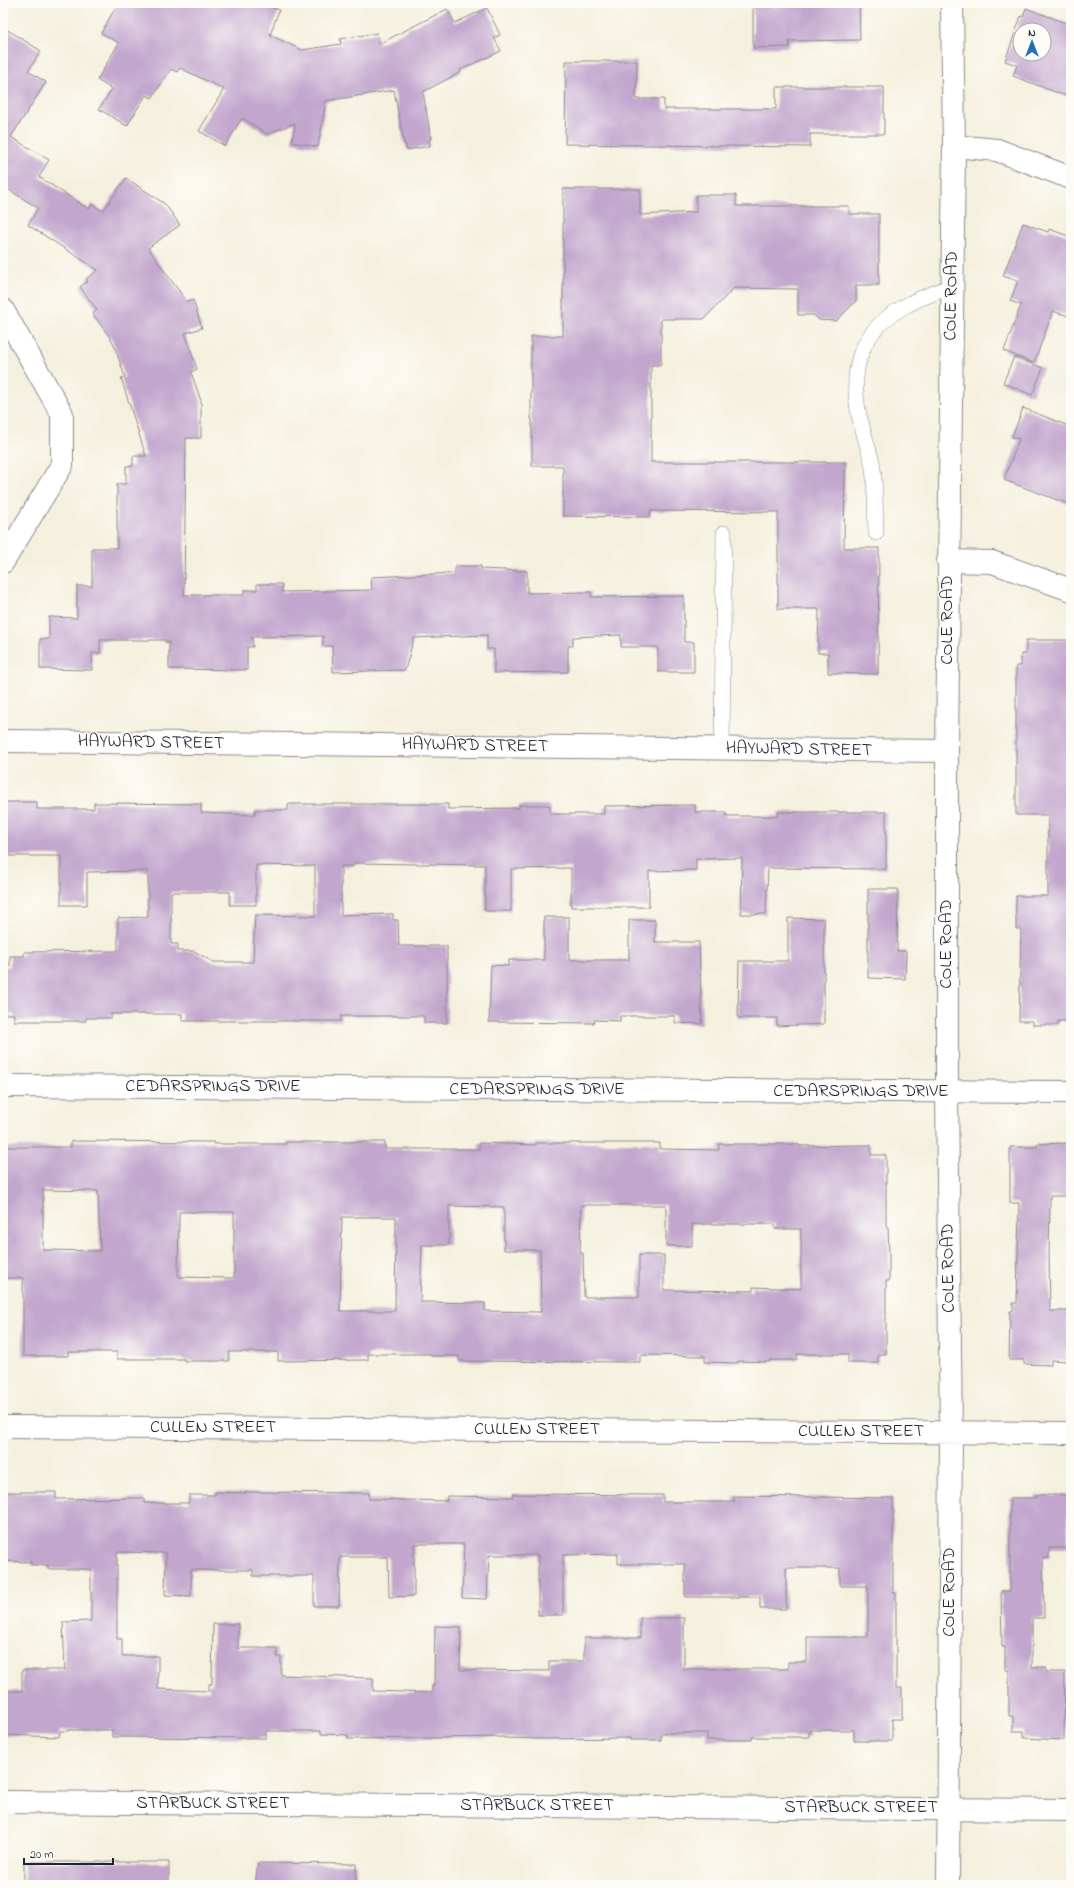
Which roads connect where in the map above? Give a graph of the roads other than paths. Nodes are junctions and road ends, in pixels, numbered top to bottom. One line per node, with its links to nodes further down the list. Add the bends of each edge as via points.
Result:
1 (952, 3): 2 (street, COLE ROAD)
2 (954, 146): 3 (street, via 997,150); 4 (street, COLE ROAD)
3 (1071, 178)
4 (952, 286): 7 (lane, via 907,304 887,316 862,347 856,375 859,414 872,464); 8 (street, COLE ROAD)
5 (3, 310): 9 (street, via 62,414 62,465)
6 (724, 533): 12 (lane)
7 (876, 533)
8 (948, 561): 10 (street, via 992,562); 13 (street, COLE ROAD)
9 (3, 562)
10 (1071, 590)
11 (3, 741): 12 (street, HAYWARD STREET)
12 (722, 749): 13 (street, HAYWARD STREET)
13 (947, 751): 15 (street, COLE ROAD)
14 (3, 1086): 15 (street, CEDARSPRINGS DRIVE)
15 (947, 1092): 16 (street, CEDARSPRINGS DRIVE); 18 (street, COLE ROAD)
16 (1071, 1092)
17 (3, 1427): 18 (street, CULLEN STREET)
18 (951, 1432): 19 (street, CULLEN STREET); 21 (street, COLE ROAD)
19 (1071, 1433)
20 (3, 1802): 21 (street, STARBUCK STREET)
21 (948, 1809): 22 (street, STARBUCK STREET); 23 (street, COLE ROAD)
22 (1071, 1810)
23 (948, 1885)

